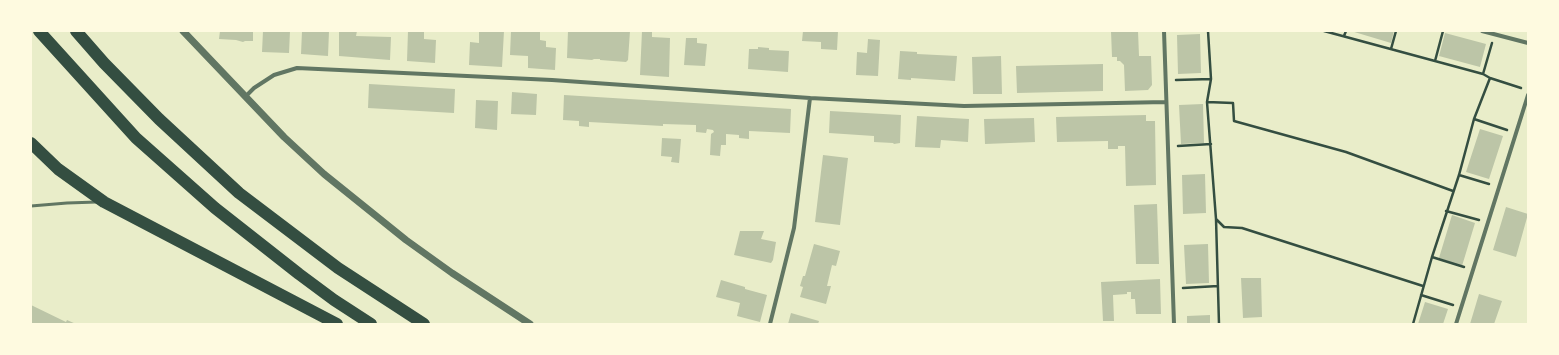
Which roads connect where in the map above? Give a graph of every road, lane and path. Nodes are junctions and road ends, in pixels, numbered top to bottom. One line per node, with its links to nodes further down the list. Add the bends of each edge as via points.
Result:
1 (39, 31): 47 (highway, via 136,138 215,208 299,274)
2 (76, 31): 48 (highway, via 159,119 239,192 338,268)
3 (183, 31): 22 (street)
4 (1164, 31): 19 (street)
5 (1208, 31): 18 (path)
6 (1324, 31): 12 (path)
7 (1346, 31): 12 (path)
8 (1396, 31): 14 (path)
9 (1443, 31): 15 (path)
10 (1482, 31): 11 (street)
11 (1494, 34): 13 (street); 16 (path)
12 (1344, 36): 14 (path)
13 (1528, 43)
14 (1391, 49): 15 (path)
15 (1435, 60): 16 (path)
16 (1483, 74): 17 (path)
17 (1490, 78): 20 (path); 26 (path)
18 (1211, 79): 19 (path); 25 (path)
19 (1165, 80): 24 (street)
20 (1528, 90)
21 (1528, 95): 27 (street)
22 (245, 97): 23 (street, via 274,75 297,68 552,80); 49 (street, via 324,174 374,214 452,273)
23 (810, 98): 24 (street, via 964,106); 50 (street, via 794,228)
24 (1166, 102): 30 (street)
25 (1207, 102): 29 (path); 33 (path, via 1233,103 1234,121 1346,152)
26 (1474, 119): 27 (path); 31 (path)
27 (1515, 132): 32 (street)
28 (31, 143): 34 (highway, via 58,169)
29 (1211, 144): 30 (path); 37 (path)
30 (1168, 146): 43 (street)
31 (1459, 175): 32 (path); 33 (path)
32 (1499, 187): 38 (street)
33 (1453, 191): 36 (path)
34 (104, 202): 35 (lane); 46 (highway)
35 (31, 206)
36 (1446, 211): 38 (path); 39 (path)
37 (1216, 218): 41 (path); 42 (path, via 1224,227 1242,228)
38 (1489, 223): 40 (street)
39 (1432, 257): 40 (path); 42 (path)
40 (1474, 270): 45 (street)
41 (1218, 286): 43 (path); 52 (path)
42 (1423, 286): 44 (path)
43 (1172, 288): 51 (street)
44 (1421, 295): 45 (path); 53 (path)
45 (1461, 308): 54 (street)
46 (337, 324)
47 (371, 324)
48 (424, 324)
49 (530, 324)
50 (770, 324)
51 (1174, 324)
52 (1220, 324)
53 (1413, 324)
54 (1456, 324)

